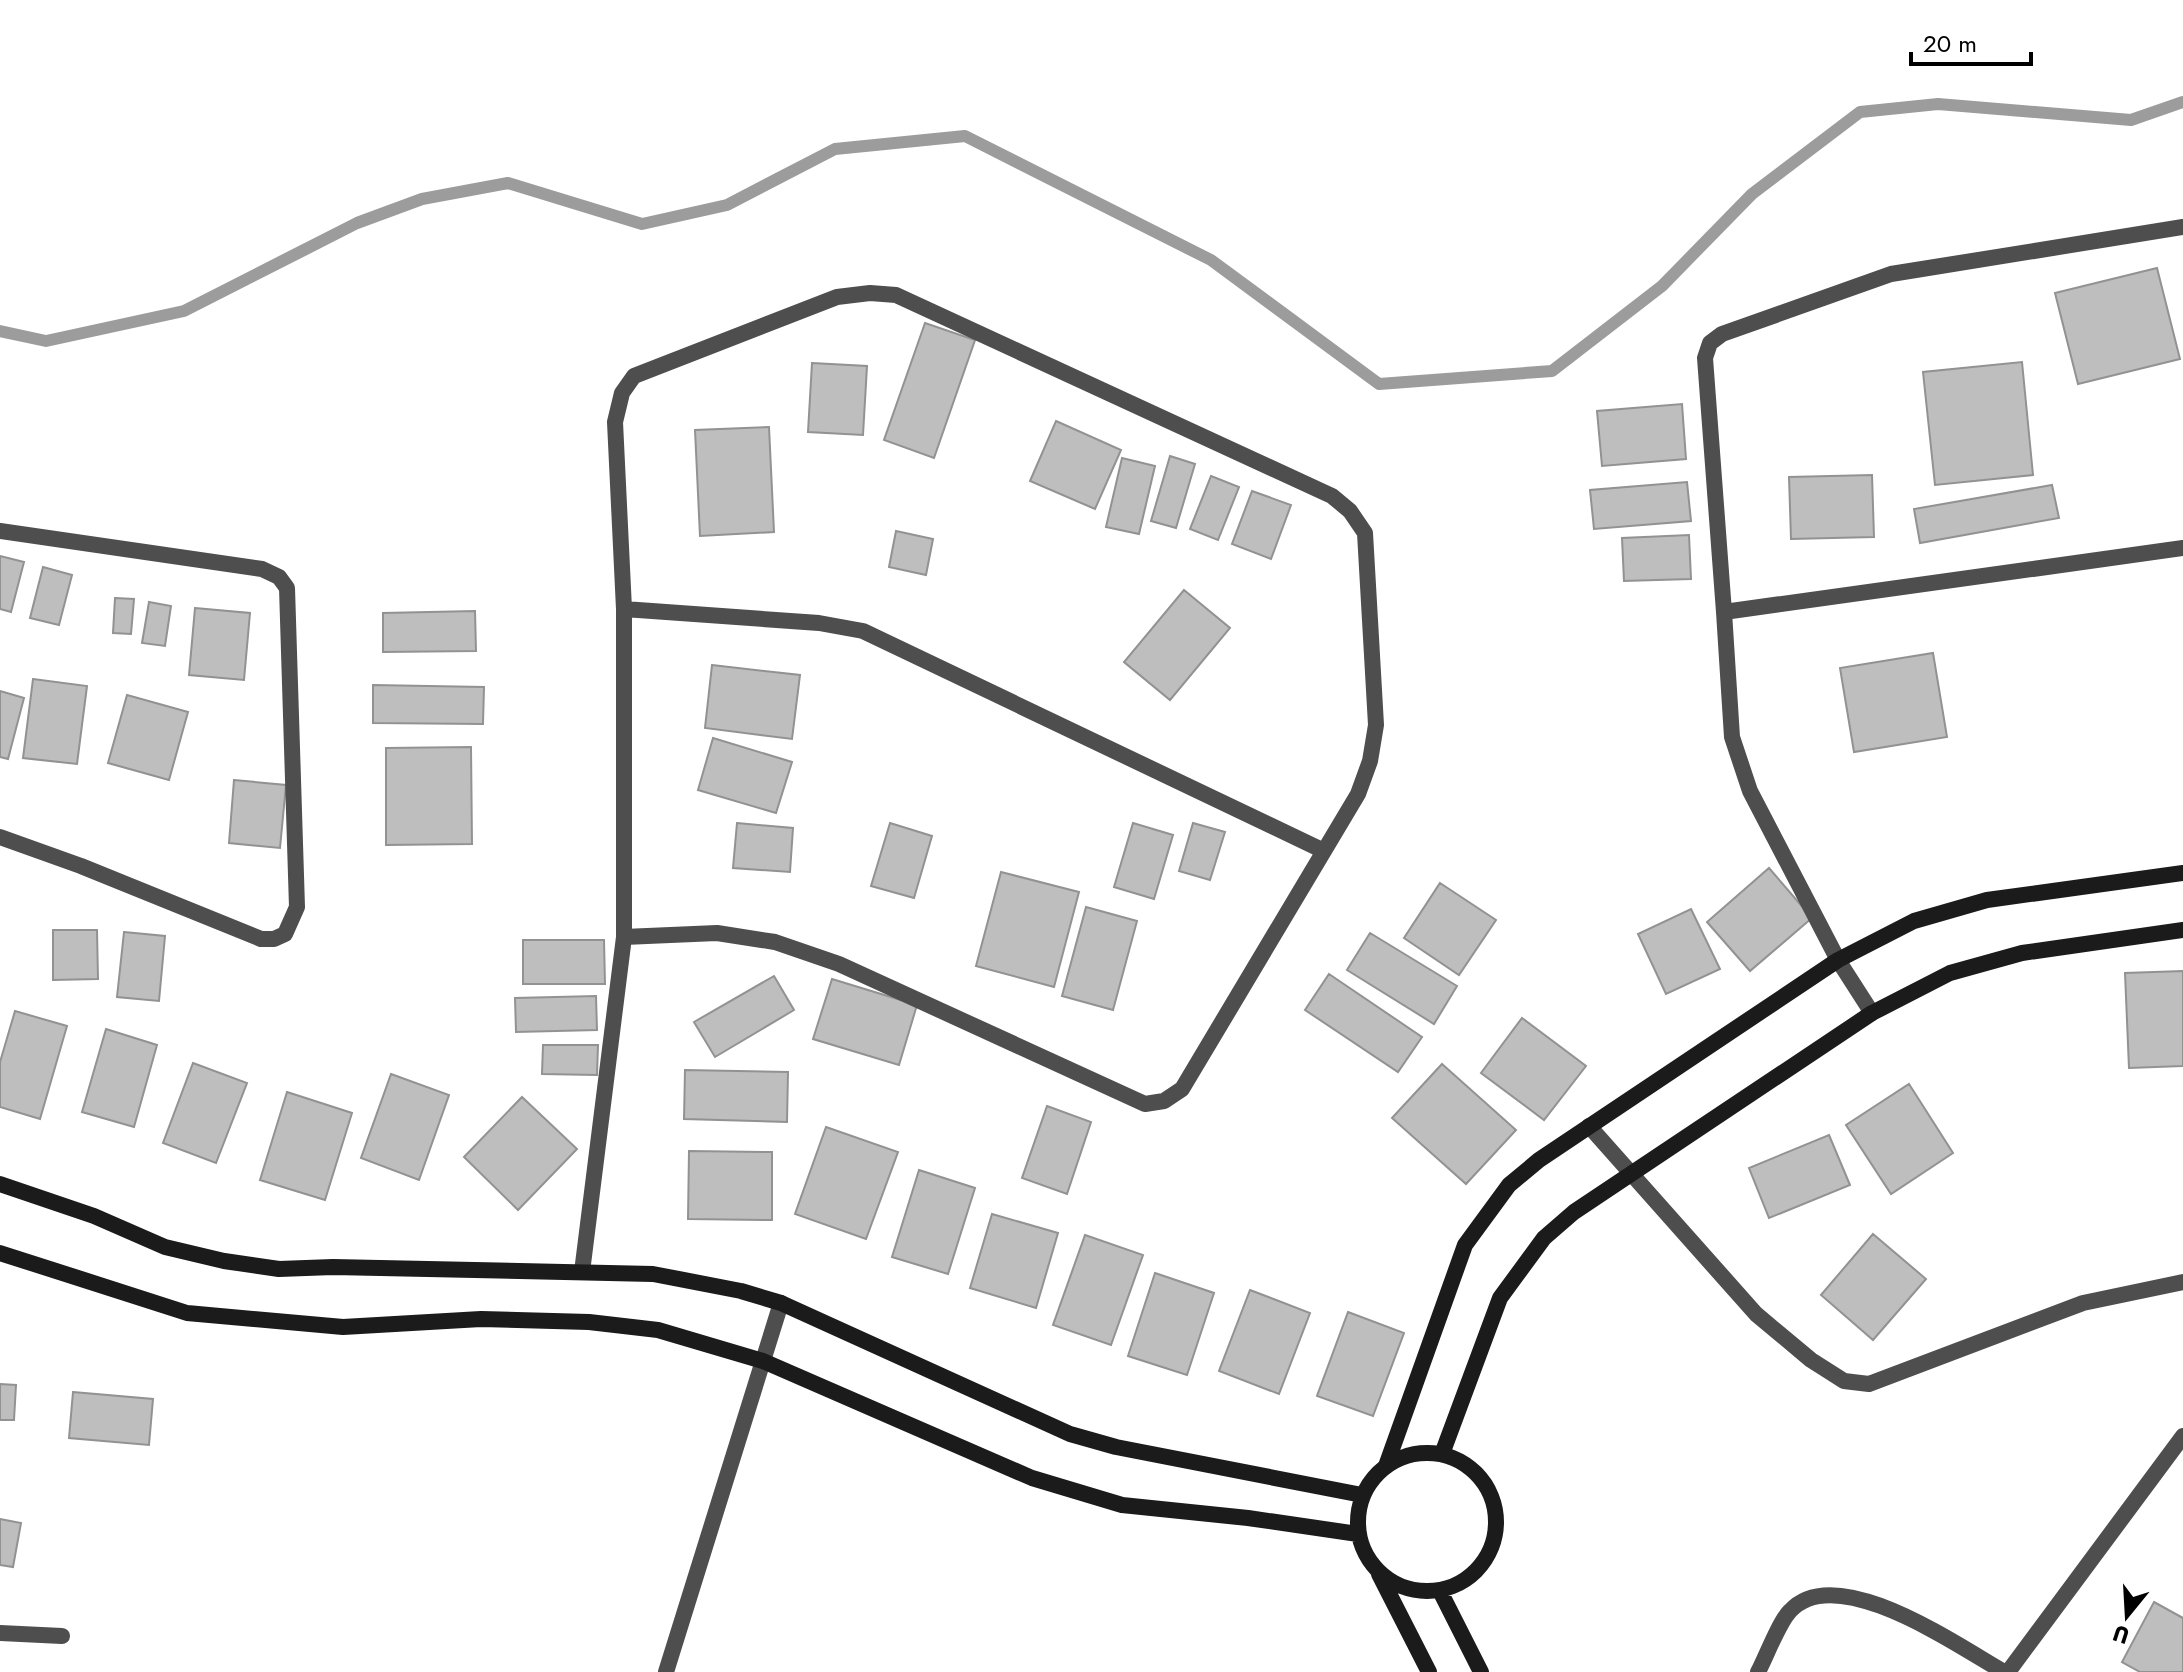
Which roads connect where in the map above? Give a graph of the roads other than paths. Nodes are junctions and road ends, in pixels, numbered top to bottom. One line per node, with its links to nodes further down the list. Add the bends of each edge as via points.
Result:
1 (2183, 227): 5 (street, via 1891,274 1722,334 1710,343 1705,358)
2 (0, 531): 6 (street, via 262,569 279,577 287,588 297,907 285,934 261,939)
3 (2183, 548): 5 (street)
4 (624, 609): 7 (street, via 863,631); 7 (street, via 615,422 622,393 634,376 837,297 896,295 1332,496 1350,511 1365,533 1376,725 1358,794); 10 (street)
5 (1724, 612): 11 (street, via 1732,737 1739,764)
6 (0, 837)
7 (1324, 851): 10 (street, via 1182,1089 1164,1101 1145,1104 839,964 775,942 717,933)
8 (2183, 873): 11 (street, via 1987,900 1914,921)
9 (2183, 930): 12 (street, via 2022,953 1950,973)
10 (624, 937): 17 (street)
11 (1838, 960): 12 (street); 13 (street)
12 (1872, 1013): 14 (street)
13 (1589, 1126): 14 (street); 23 (street, via 1509,1185 1465,1245)
14 (1632, 1174): 18 (street, via 1756,1314 1844,1381 1869,1384 2083,1303); 22 (street, via 1544,1238 1500,1298)
15 (0, 1184): 17 (street, via 165,1247 224,1261 279,1269)
16 (0, 1253): 20 (street, via 187,1313 343,1327 481,1319 589,1322 658,1330)
17 (582, 1272): 19 (street, via 653,1274)
18 (2183, 1282)
19 (781, 1303): 20 (street); 24 (street, via 1070,1434)
20 (763, 1361): 25 (street, via 1032,1478 1122,1505); 30 (street)
21 (2183, 1436): 34 (street)
22 (1442, 1454): 23 (street, via 1403,1456); 27 (street, via 1460,1461 1487,1487 1497,1524 1486,1560 1466,1580)
23 (1386, 1466): 24 (street)
24 (1362, 1495): 25 (street)
25 (1358, 1534): 26 (street)
26 (1377, 1571): 27 (street, via 1406,1588); 31 (street)
27 (1440, 1591): 32 (street)
28 (0, 1633): 29 (street)
29 (62, 1636)
30 (666, 1672)
31 (1429, 1672)
32 (1481, 1672)
33 (1758, 1672): 34 (street, via 1789,1611 1825,1594 1893,1610)
34 (2006, 1672)

